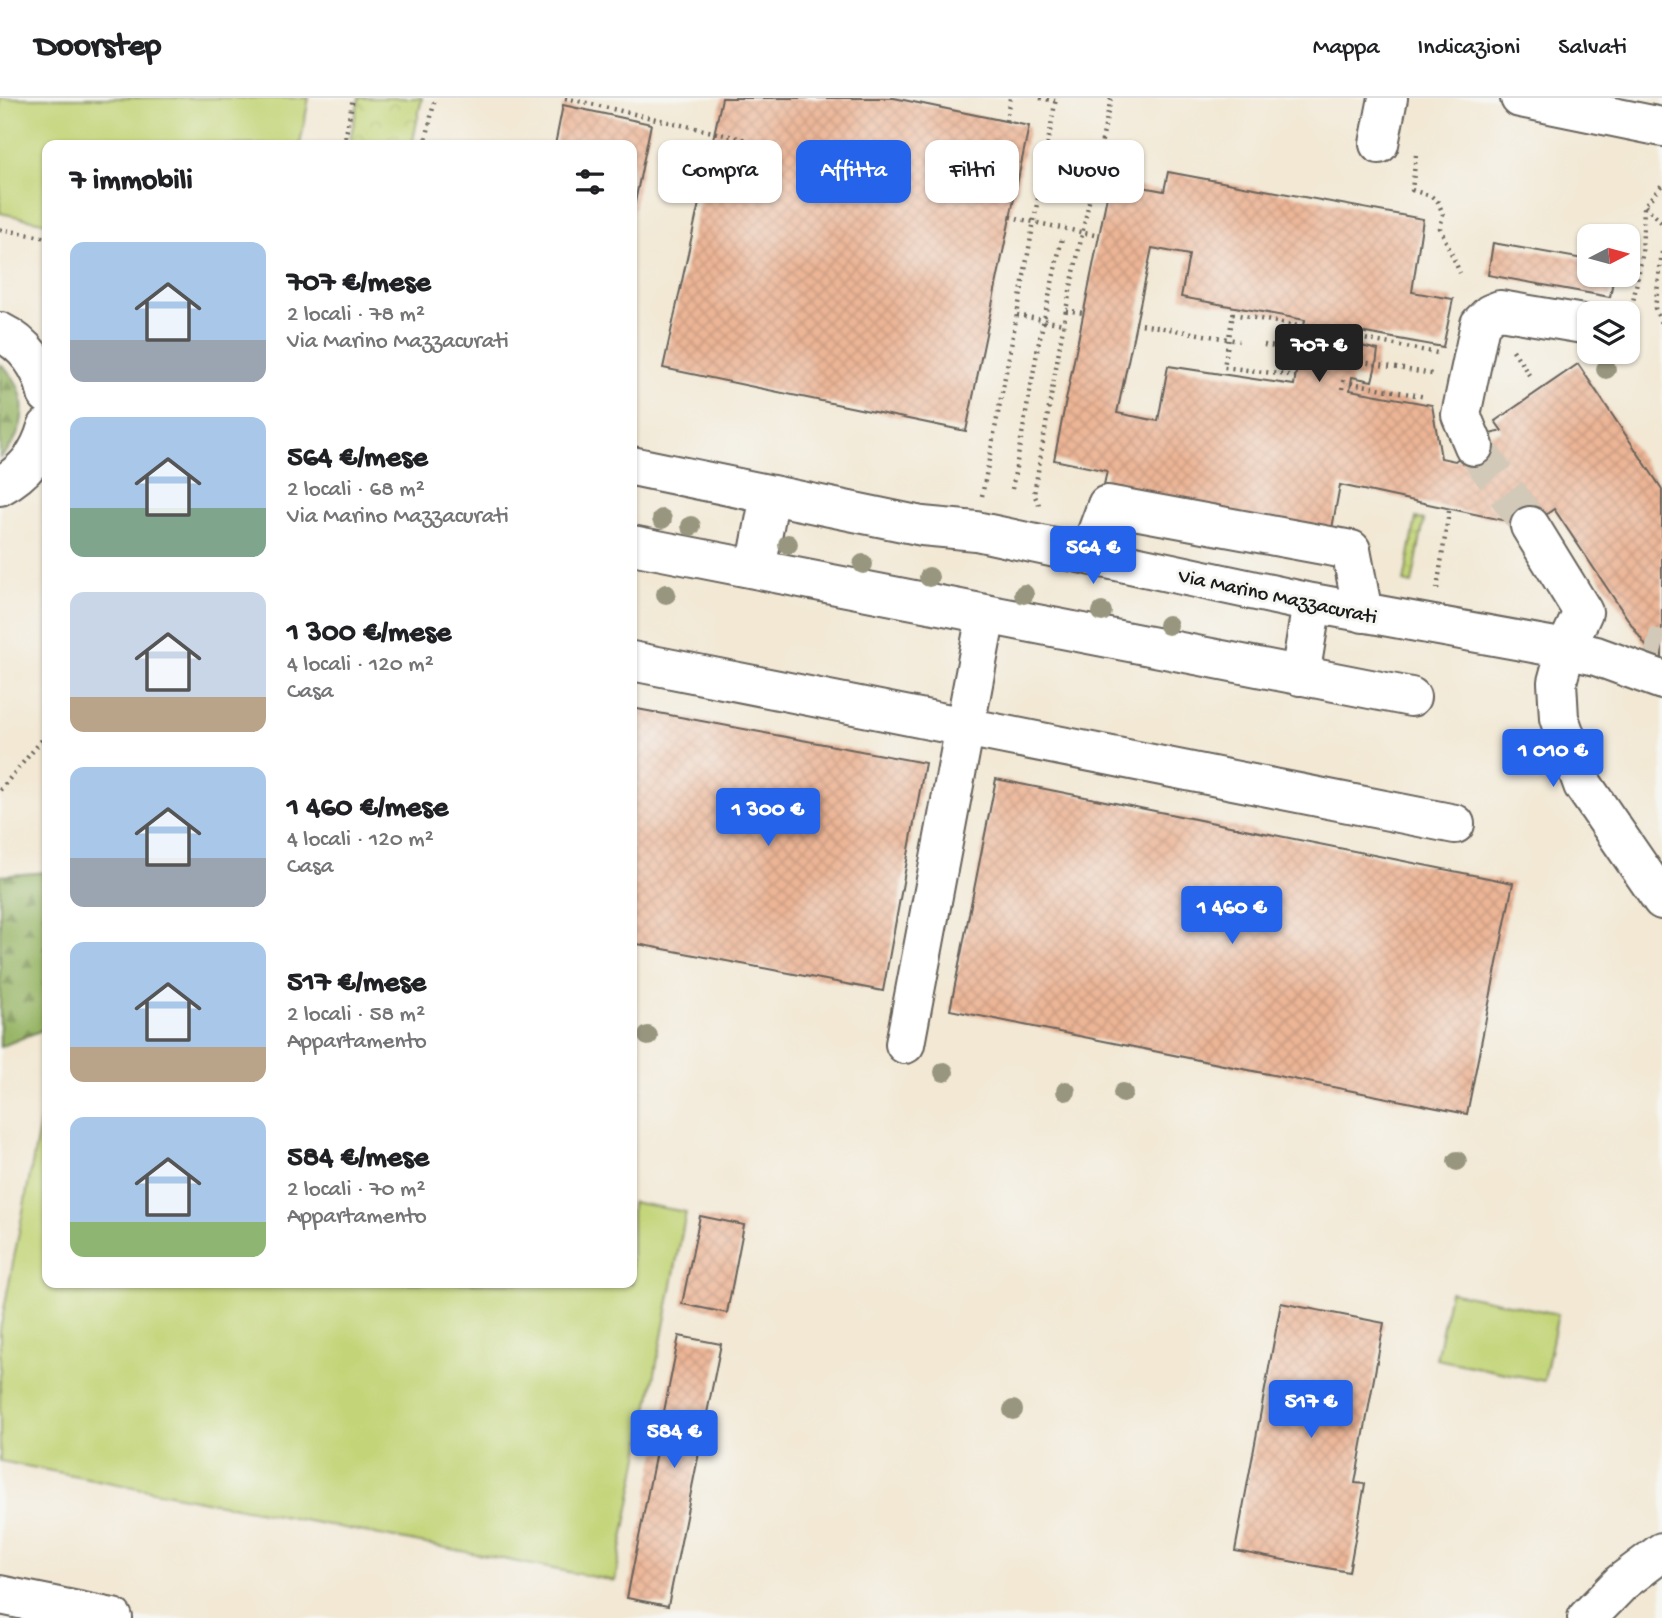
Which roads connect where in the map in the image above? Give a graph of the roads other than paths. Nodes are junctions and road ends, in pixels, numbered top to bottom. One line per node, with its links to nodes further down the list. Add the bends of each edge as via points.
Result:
1 (1388, 98): 4 (street)
2 (1520, 98): 3 (street)
3 (1662, 127)
4 (1379, 144)
5 (1577, 323): 9 (street, via 1500,310 1480,324 1461,415)
6 (2, 333): 7 (street); 8 (street, via 21,346)
7 (42, 349)
8 (42, 376)
9 (1474, 446)
10 (39, 458): 12 (street)
11 (637, 467): 13 (street, Via Marino Mazzacurati)
12 (0, 486)
13 (770, 495): 16 (street, Via Marino Mazzacurati); 17 (street)
14 (1530, 526): 22 (street, via 1583,612)
15 (637, 546): 17 (street)
16 (1075, 552): 18 (street, Via Marino Mazzacurati); 19 (street, via 1107,505 1351,550)
17 (756, 569): 20 (street)
18 (1312, 603): 19 (street, Via Marino Mazzacurati); 24 (street)
19 (1363, 613): 22 (street, Via Marino Mazzacurati)
20 (986, 615): 24 (street); 27 (street)
21 (1646, 646): 22 (street, Via Marino Mazzacurati)
22 (1581, 653): 25 (street, Via Marino Mazzacurati); 29 (street, via 1557,682 1559,718 1583,785)
23 (637, 662): 27 (street)
24 (1300, 676): 26 (street)
25 (1662, 680)
26 (1410, 697)
27 (963, 727): 28 (street); 30 (street)
28 (1455, 824)
29 (1662, 900)
30 (905, 1044)
31 (1662, 1552): 34 (street, via 1622,1582)
32 (0, 1595): 33 (street)
33 (113, 1618)
34 (1587, 1618)

